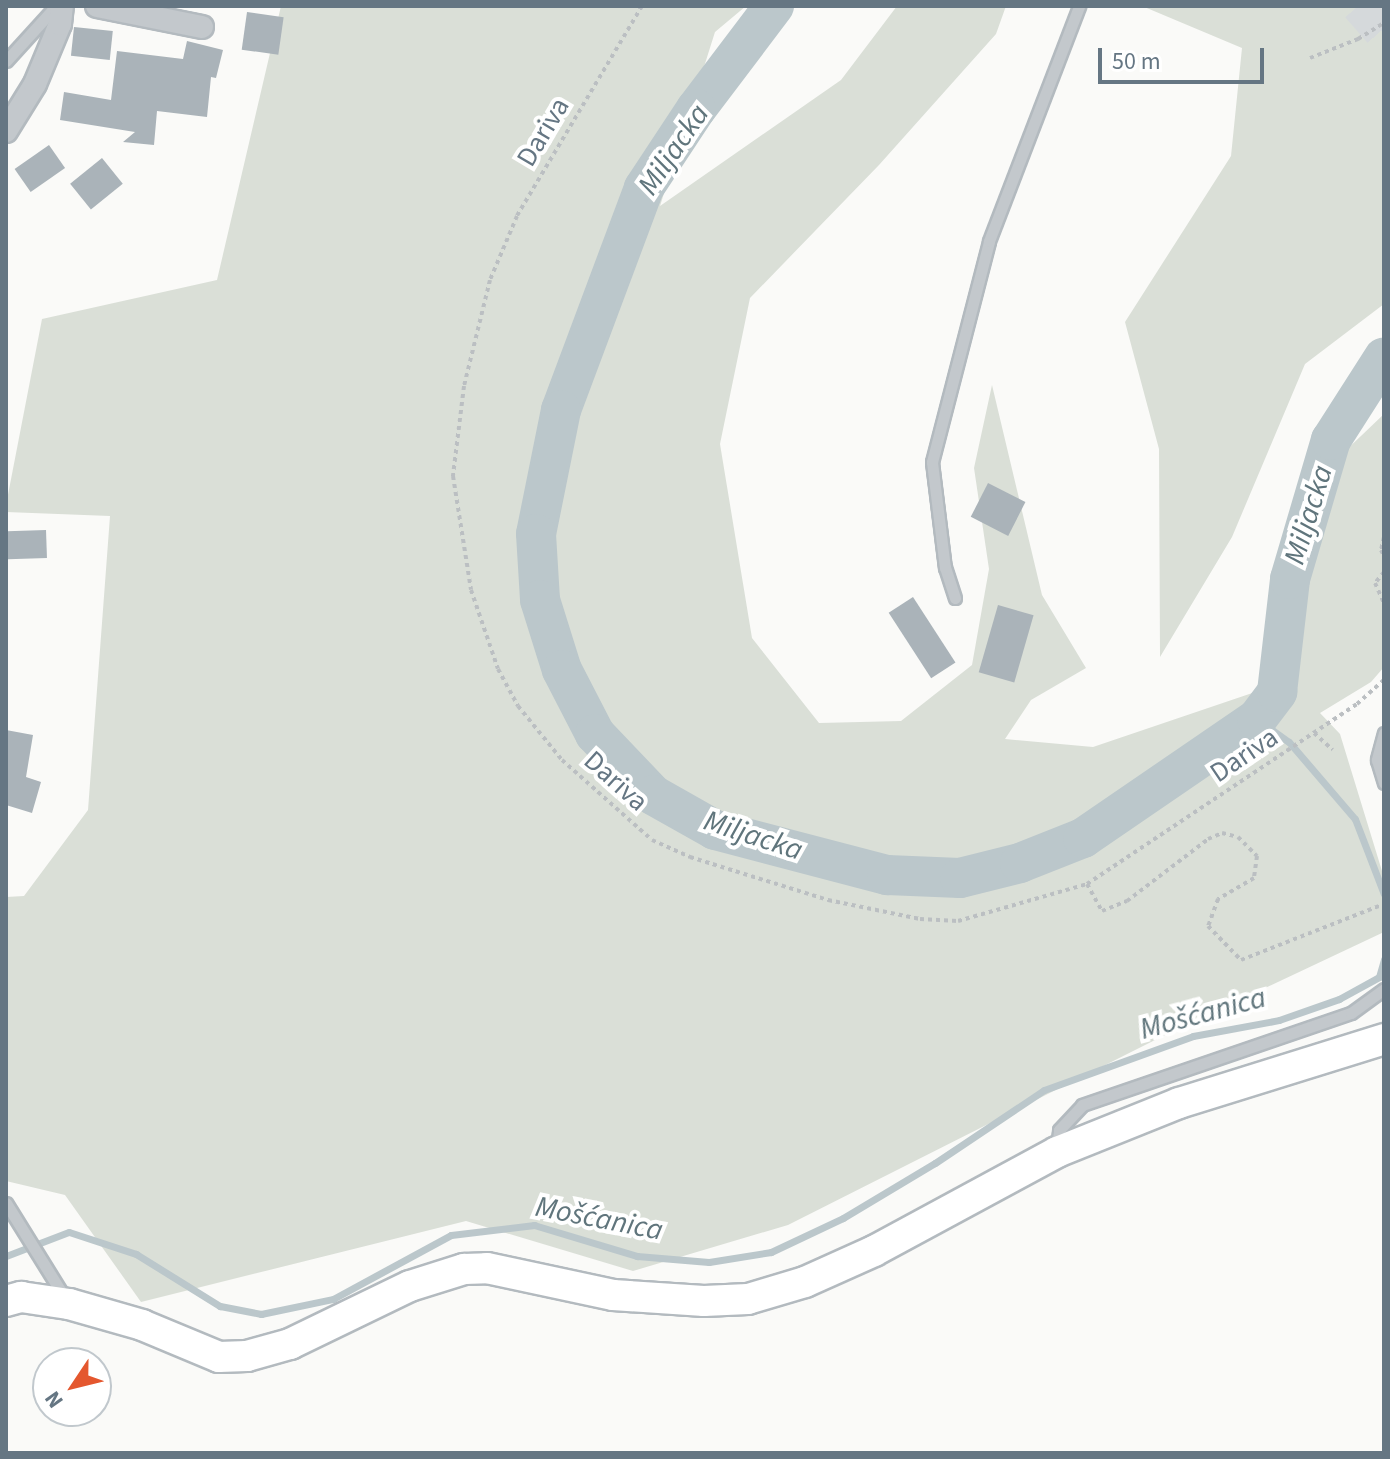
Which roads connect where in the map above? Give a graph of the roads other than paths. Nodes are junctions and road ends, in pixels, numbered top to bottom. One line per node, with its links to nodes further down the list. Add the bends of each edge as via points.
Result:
1 (59, 6): 5 (lane); 6 (street, via 60,24 35,84)
2 (97, 6): 4 (street)
3 (1079, 6): 7 (lane, via 989,241 932,462 945,568)
4 (202, 27)
5 (6, 61)
6 (6, 131)
7 (955, 598)
8 (1384, 733): 9 (lane, via 1377,760)
9 (1384, 783)
10 (1384, 989): 12 (lane, via 1351,1013 1082,1105 1059,1130)
11 (1384, 1039): 12 (main road, via 1179,1103)
12 (1057, 1152): 15 (main road, via 874,1251 805,1282 748,1299 613,1295 487,1268 464,1269 410,1286 290,1344 247,1356 219,1357 142,1325)
13 (6, 1203): 15 (lane)
14 (6, 1301): 15 (main road, via 21,1297)
15 (69, 1304)

